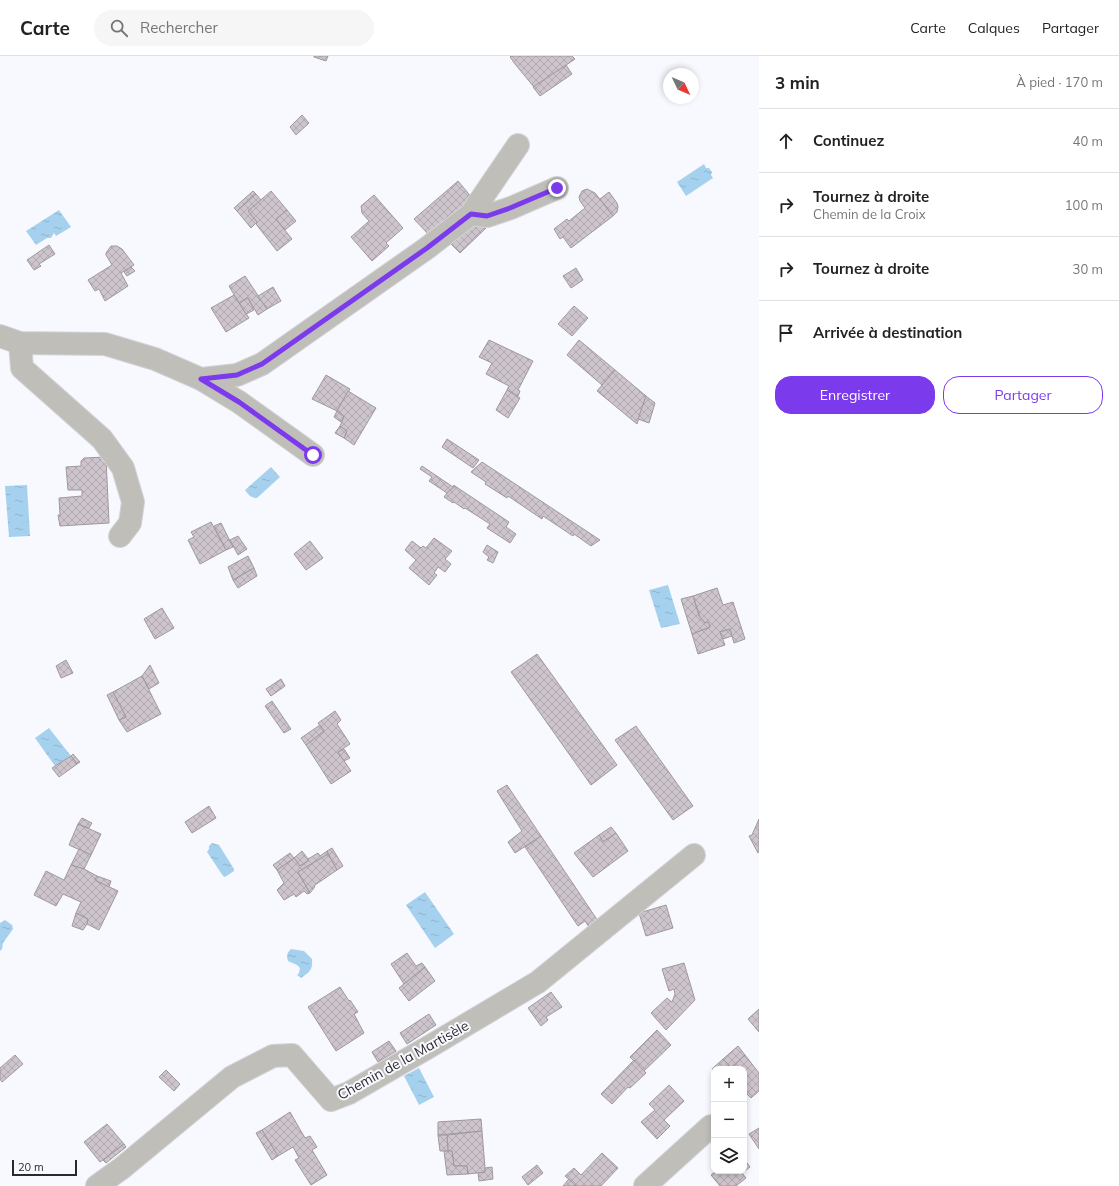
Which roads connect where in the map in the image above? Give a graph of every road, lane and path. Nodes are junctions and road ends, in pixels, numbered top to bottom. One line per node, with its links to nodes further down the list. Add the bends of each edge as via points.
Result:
1 (518, 145): 3 (street)
2 (557, 188): 3 (street, via 487,216)
3 (471, 214): 6 (street, via 262,364 237,375)
4 (0, 336): 5 (street)
5 (20, 343): 6 (street, via 105,344 155,359); 8 (street, via 22,368 102,439 123,468 133,502 130,523)
6 (201, 379): 7 (street, via 239,402)
7 (313, 455)
8 (120, 536)
9 (694, 855): 11 (street, Chemin de la Martisèle, via 538,982 349,1093 331,1100 292,1055 273,1056 232,1077)
10 (711, 1126): 12 (street)
11 (98, 1186)
12 (645, 1186)

